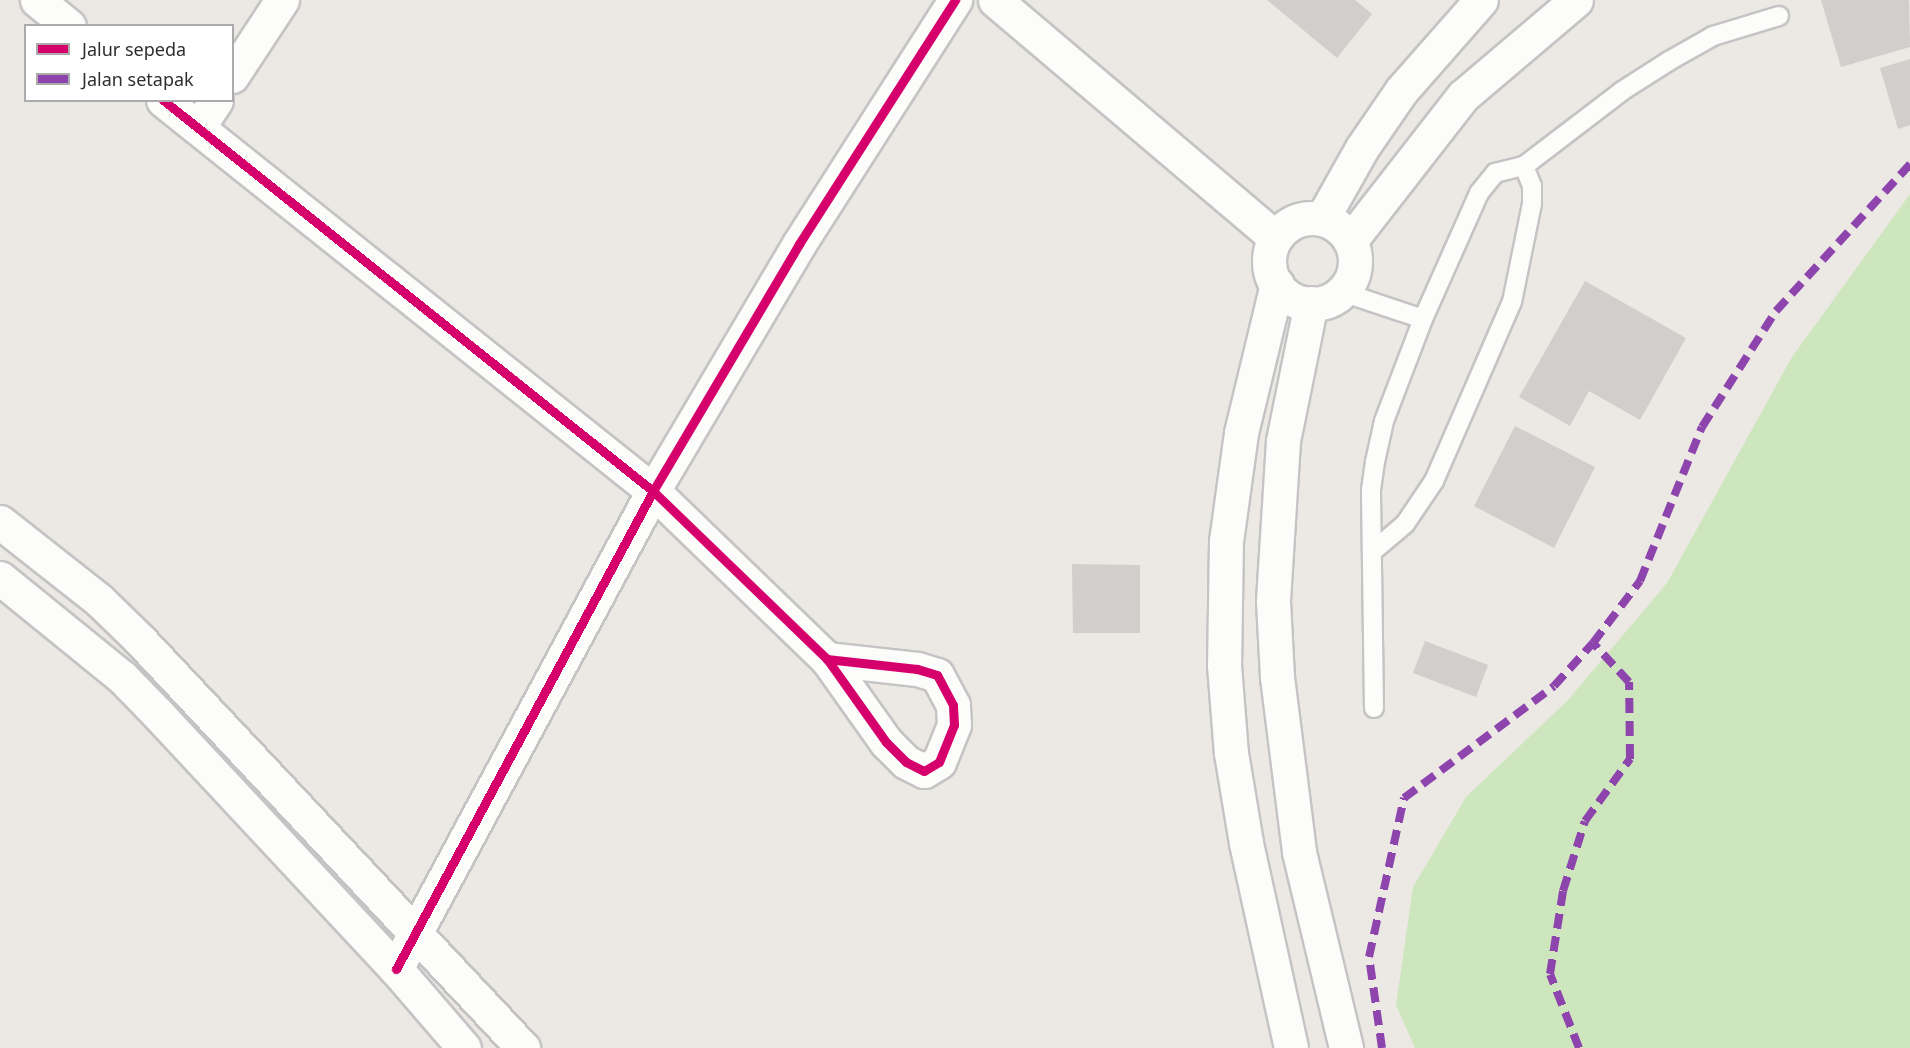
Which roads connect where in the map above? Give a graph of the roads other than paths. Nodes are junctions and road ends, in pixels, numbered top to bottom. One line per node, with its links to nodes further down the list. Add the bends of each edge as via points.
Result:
1 (37, 0): 8 (street)
2 (282, 0): 9 (street)
3 (955, 0): 21 (street, via 799,244)
4 (995, 0): 15 (street)
5 (1481, 0): 14 (street, via 1401,90)
6 (1576, 0): 16 (street, via 1463,96)
7 (1779, 16): 13 (lane, via 1713,36 1669,61 1622,91)
8 (67, 24)
9 (234, 73)
10 (166, 102): 12 (street)
11 (215, 102): 12 (street)
12 (198, 128): 21 (street)
13 (1524, 166): 20 (lane, via 1495,173 1479,193); 23 (lane, via 1532,186 1532,204 1512,302 1434,481 1405,524)
14 (1322, 219): 15 (street, via 1296,221); 16 (street, via 1338,226)
15 (1276, 238): 17 (street, via 1270,266)
16 (1350, 241): 18 (street, via 1354,268)
17 (1277, 284): 19 (street, via 1292,298); 31 (street, via 1241,433 1226,542 1224,666 1231,753 1246,843)
18 (1342, 292): 19 (street, via 1333,299); 20 (lane)
19 (1311, 303): 32 (street, via 1283,441 1274,612 1277,677 1299,852)
20 (1423, 319): 23 (lane, via 1384,421 1374,462)
21 (652, 491): 25 (street); 27 (street)
22 (0, 522): 27 (street, via 99,600 140,640)
23 (1372, 552): 26 (lane)
24 (0, 578): 28 (street, via 122,677)
25 (827, 659)
26 (1374, 708)
27 (415, 933): 28 (street); 30 (street)
28 (396, 969): 29 (street)
29 (464, 1048)
30 (523, 1048)
31 (1292, 1048)
32 (1346, 1048)

